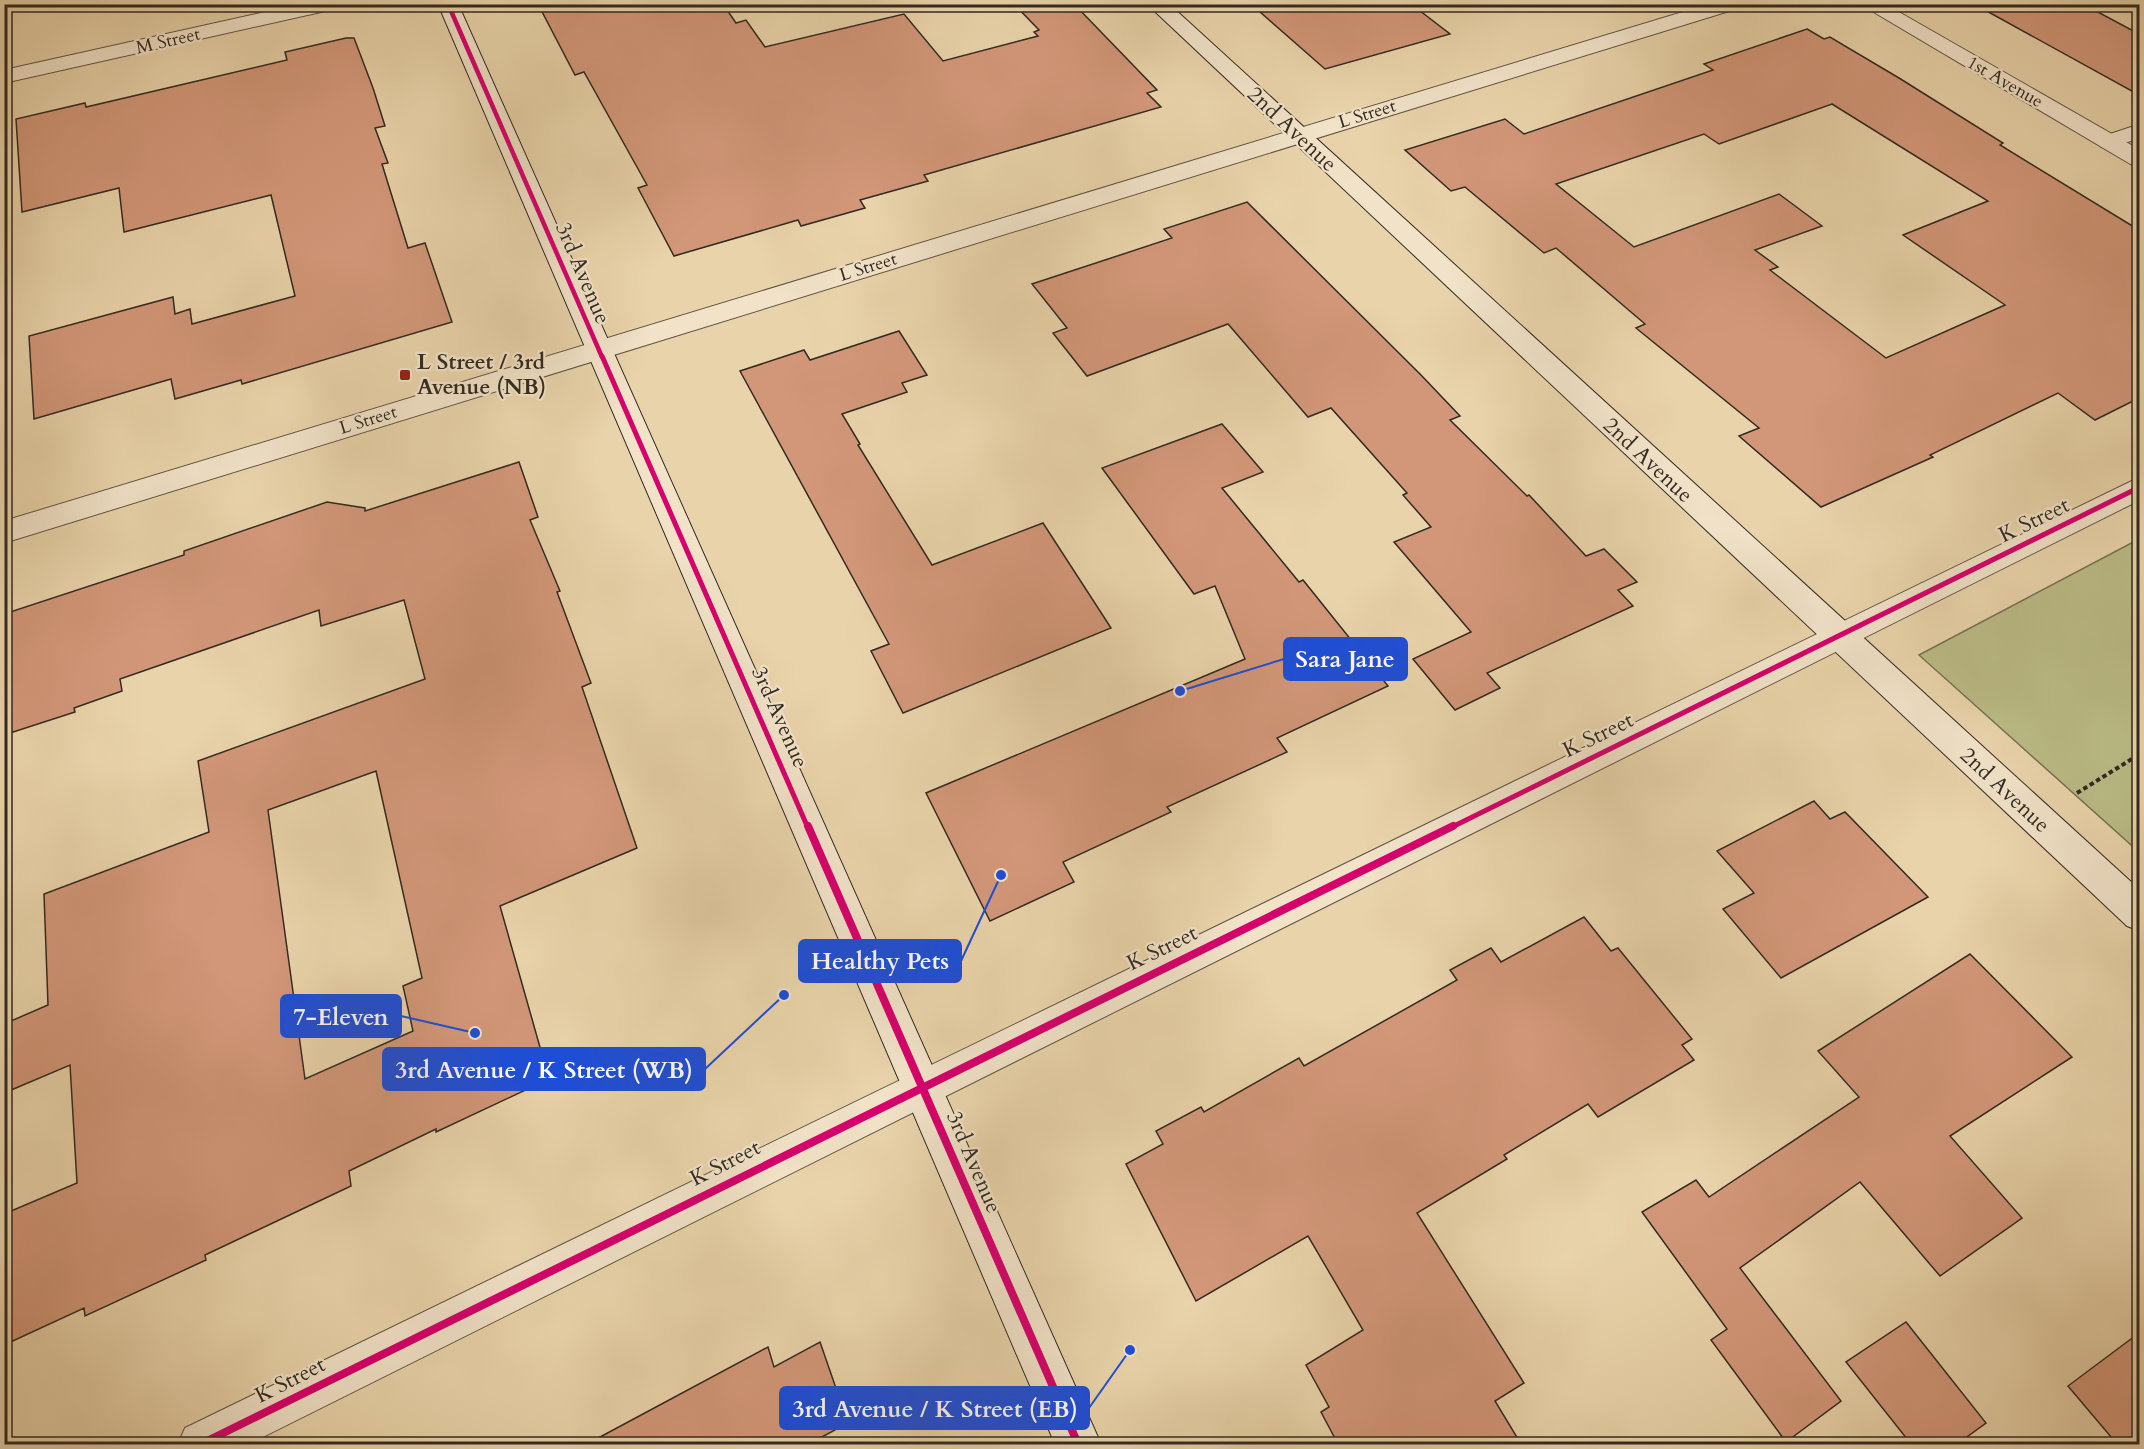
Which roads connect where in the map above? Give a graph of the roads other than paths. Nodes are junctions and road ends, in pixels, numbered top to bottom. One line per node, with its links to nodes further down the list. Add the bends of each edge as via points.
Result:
1 (330, 4): 6 (street, M Street)
2 (448, 4): 11 (street, 3rd Avenue)
3 (1157, 4): 8 (street, 2nd Avenue)
4 (1732, 4): 8 (street, L Street)
5 (1870, 4): 9 (street, 1st Avenue)
6 (4, 78)
7 (2139, 130): 9 (lane)
8 (1298, 135): 11 (street, L Street); 14 (street, 2nd Avenue)
9 (2109, 142): 10 (street, 1st Avenue)
10 (2139, 160)
11 (597, 349): 13 (street, L Street); 16 (street, 3rd Avenue)
12 (2139, 487): 14 (street, K Street)
13 (4, 532)
14 (1840, 636): 15 (street, 2nd Avenue); 16 (street, K Street)
15 (2139, 914)
16 (922, 1085): 17 (street, K Street); 18 (street, 3rd Avenue)
17 (201, 1444)
18 (1078, 1444)

